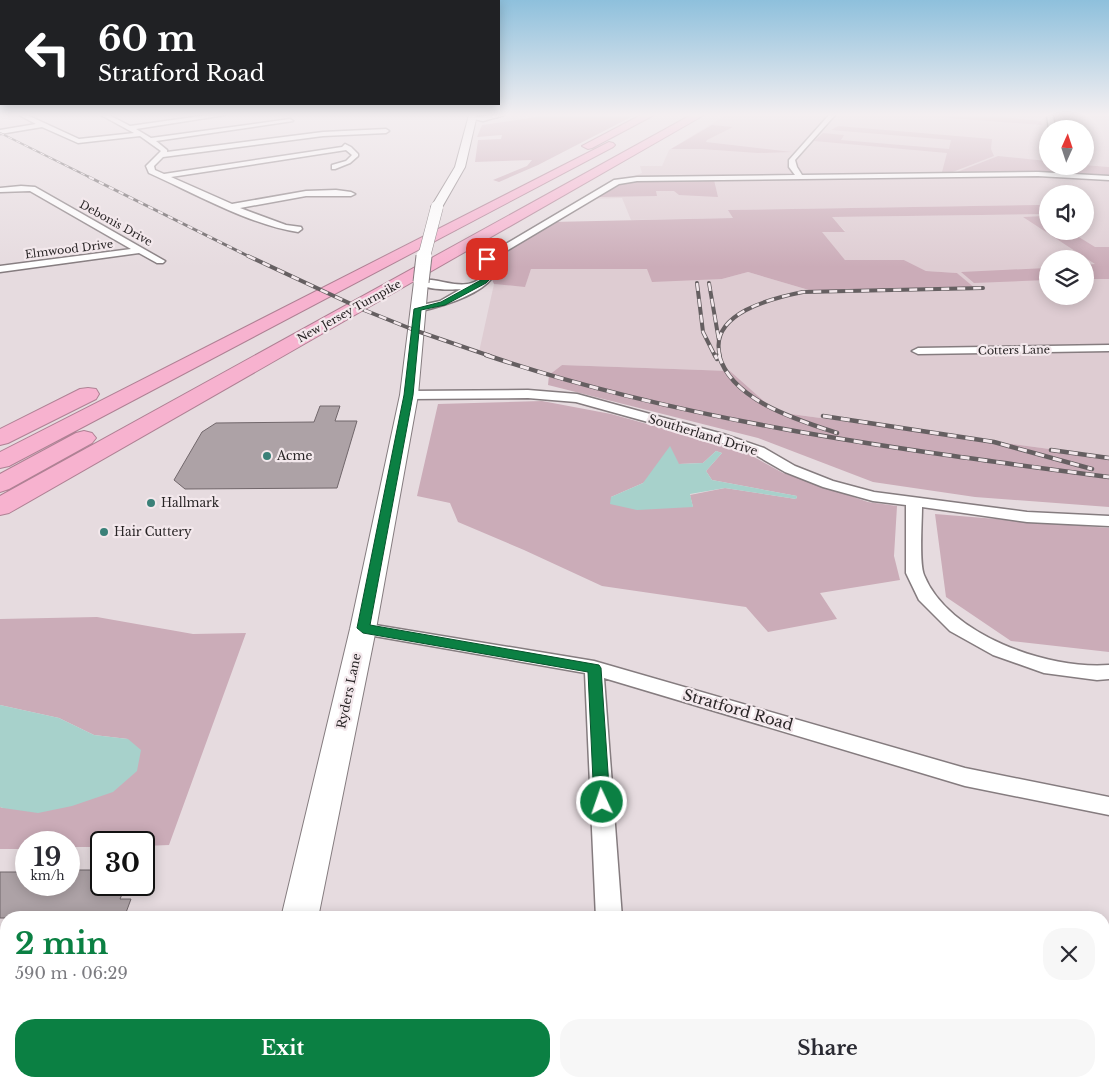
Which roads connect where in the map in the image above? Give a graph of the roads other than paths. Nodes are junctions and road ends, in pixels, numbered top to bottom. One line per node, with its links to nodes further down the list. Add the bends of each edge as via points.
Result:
1 (150, 166): 11 (street, via 152,171)
2 (231, 166): 11 (street)
3 (338, 166): 10 (street)
4 (460, 166): 22 (main road, Ryders Lane, bridge, via 437,207)
5 (547, 166): 25 (highway)
6 (568, 166): 33 (highway)
7 (589, 166): 29 (highway, New Jersey Turnpike)
8 (609, 166): 36 (highway, New Jersey Turnpike)
9 (793, 166): 12 (street)
10 (335, 167)
11 (163, 176): 16 (street)
12 (800, 177): 13 (street, via 1038,174); 23 (street, via 616,182 487,259 484,269 487,278)
13 (1109, 178)
14 (0, 190): 18 (street, Debonis Drive, via 34,190)
15 (351, 194): 16 (street, via 284,196)
16 (231, 207): 17 (street)
17 (298, 229)
18 (141, 250): 20 (street, Debonis Drive); 21 (street, Elmwood Drive)
19 (2, 257): 21 (street)
20 (160, 261)
21 (0, 268)
22 (420, 282): 23 (street, via 449,287); 24 (main road, Ryders Lane)
23 (473, 286): 24 (street, via 443,303)
24 (418, 309): 30 (main road, Ryders Lane)
25 (240, 318)
26 (1109, 348): 27 (street, Cotters Lane)
27 (918, 351)
28 (100, 388): 32 (highway)
29 (176, 389)
30 (409, 395): 35 (street, Southerland Drive, via 528,394 577,398 735,442 828,484 873,496); 38 (main road, Ryders Lane)
31 (97, 431): 34 (highway)
32 (0, 438)
33 (0, 461)
34 (0, 484)
35 (914, 502): 37 (street, Southerland Drive, via 1027,517); 40 (street, via 914,573 925,596 956,627 1000,650 1051,668)
36 (0, 507)
37 (1109, 521)
38 (363, 628): 39 (street, Stratford Road); 42 (main road, Ryders Lane)
39 (594, 668): 41 (street, Stratford Road, via 965,777); 43 (street)
40 (1109, 672)
41 (1109, 806)
42 (301, 911)
43 (608, 911)

